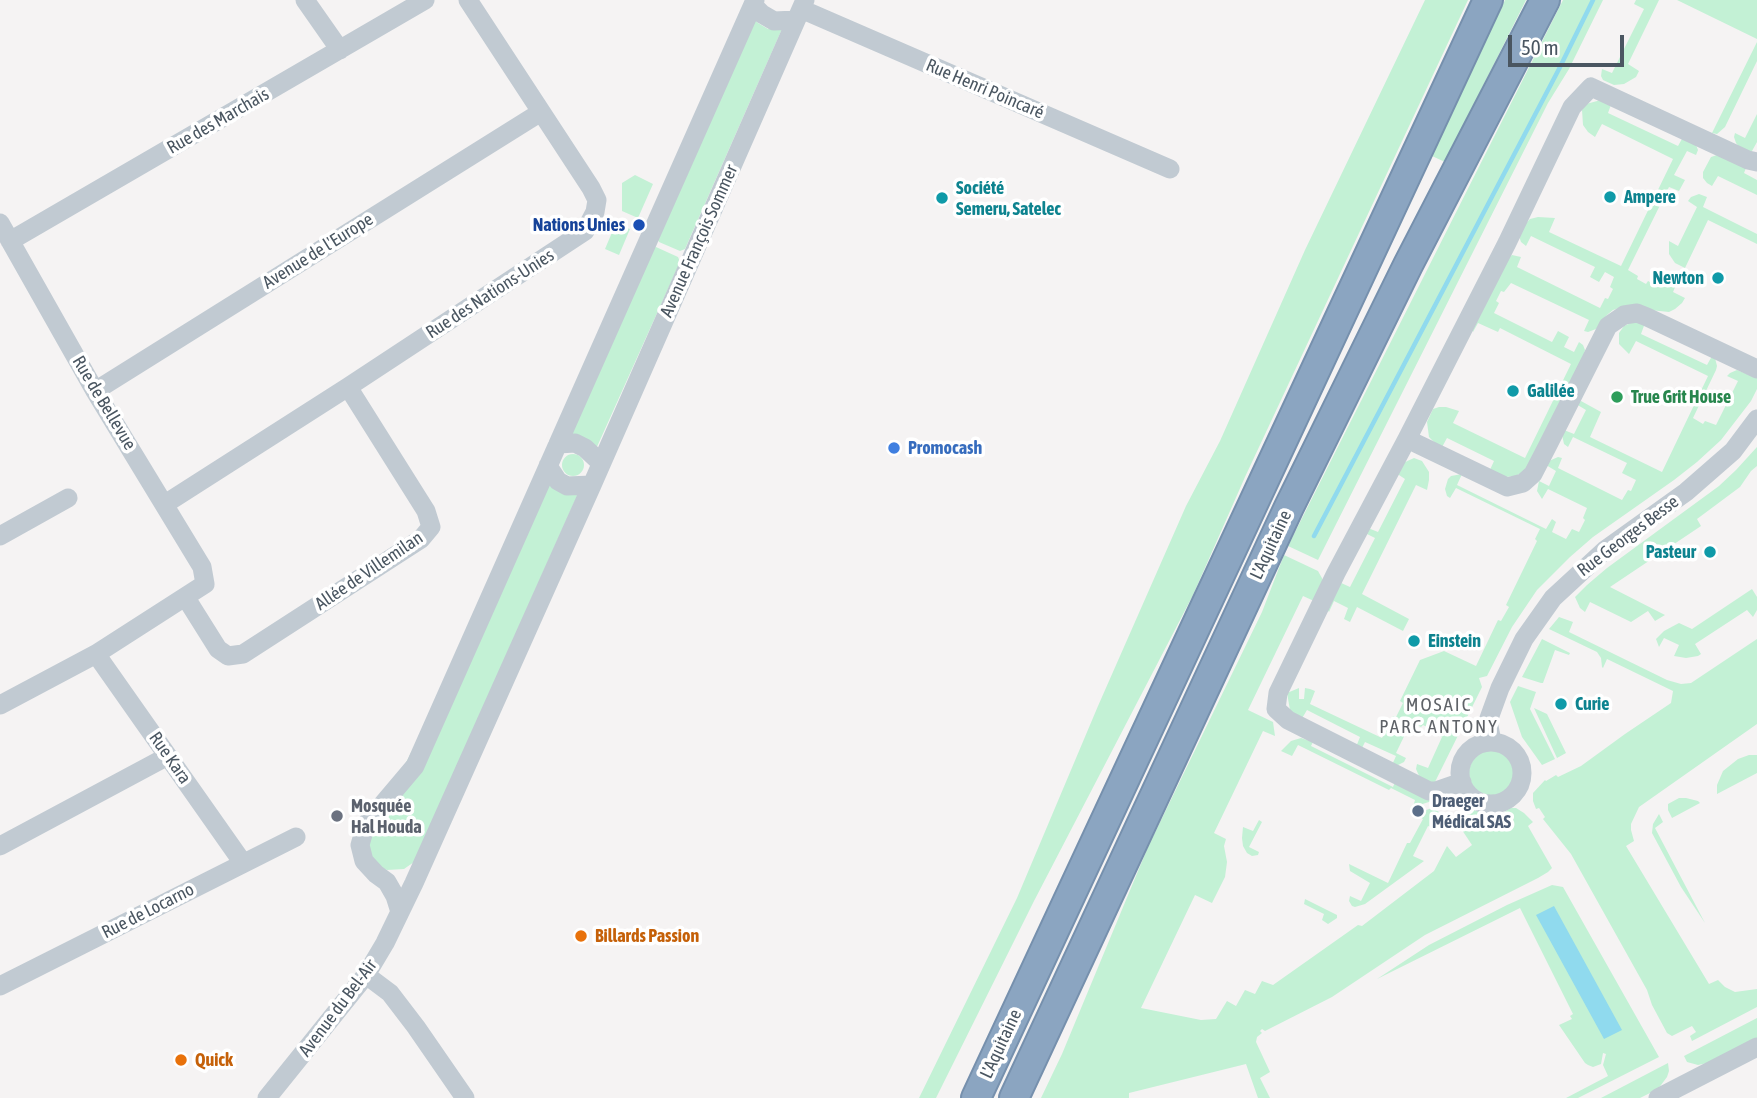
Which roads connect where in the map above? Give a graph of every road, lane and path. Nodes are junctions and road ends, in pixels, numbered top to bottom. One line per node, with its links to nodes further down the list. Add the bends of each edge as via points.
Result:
1 (305, 0): 8 (street)
2 (425, 0): 8 (street, Rue des Marchais)
3 (468, 0): 9 (street, Rue des Nations-Unies)
4 (1488, 0): 44 (highway, L'Aquitaine)
5 (1545, 0): 45 (highway, L'Aquitaine, via 1289,507)
6 (754, 2): 7 (street, Rue Henri Poincaré, via 762,15 774,21); 19 (street)
7 (802, 6): 11 (street, Rue Henri Poincaré); 20 (street, Avenue François Sommer)
8 (340, 50): 13 (street, Rue des Marchais)
9 (541, 112): 15 (street, Rue des Nations-Unies, via 597,200 585,232); 16 (street, Avenue de l'Europe)
10 (1757, 162): 18 (street, via 1591,87 1572,107)
11 (1170, 169)
12 (0, 222): 13 (street, Rue de Bellevue)
13 (10, 241): 16 (street, Rue de Bellevue)
14 (1757, 369): 18 (street, via 1637,313 1624,315 1608,326 1548,445 1523,483 1507,486)
15 (348, 387): 24 (street, Rue des Nations-Unies); 26 (street, Allée de Villemilan, via 426,511 431,527 421,539 243,654 228,656 218,649)
16 (95, 391): 24 (street, Rue de Bellevue)
17 (1757, 419): 29 (street, Rue Georges Besse, via 1734,451 1605,550 1553,598 1524,639 1500,688 1488,721)
18 (1407, 439): 31 (street, via 1336,573 1278,693 1276,709 1288,720 1429,791)
19 (558, 444): 20 (street, via 575,443); 21 (street)
20 (601, 463): 22 (street)
21 (548, 466): 22 (street, via 566,486); 36 (street, via 415,766 366,824 360,845 364,861)
22 (592, 485): 34 (street)
23 (68, 498): 25 (street)
24 (165, 504): 26 (street, Rue de Bellevue, via 202,567 205,584)
25 (0, 536)
26 (186, 598): 27 (street)
27 (96, 654): 28 (street); 30 (street, Rue Kara)
28 (0, 705)
29 (1493, 742): 31 (street, via 1469,751 1461,766); 31 (street, via 1517,755 1523,772 1519,788 1506,800 1487,804 1470,795)
30 (168, 756): 33 (street); 35 (street, Rue Kara)
31 (1462, 782)
32 (296, 837): 35 (street, Rue de Locarno)
33 (0, 846)
34 (424, 860): 36 (street, via 411,872); 37 (street)
35 (243, 863): 40 (street, Rue de Locarno)
36 (381, 878): 37 (street); 38 (street)
37 (414, 883): 38 (street)
38 (400, 912): 39 (street, Avenue du Bel-Air)
39 (366, 975): 42 (street, Avenue du Bel-Air); 43 (street, via 390,993)
40 (0, 986)
41 (1757, 1047): 46 (street)
42 (267, 1098)
43 (466, 1098)
44 (976, 1098)
45 (1014, 1098)
46 (1658, 1098)

